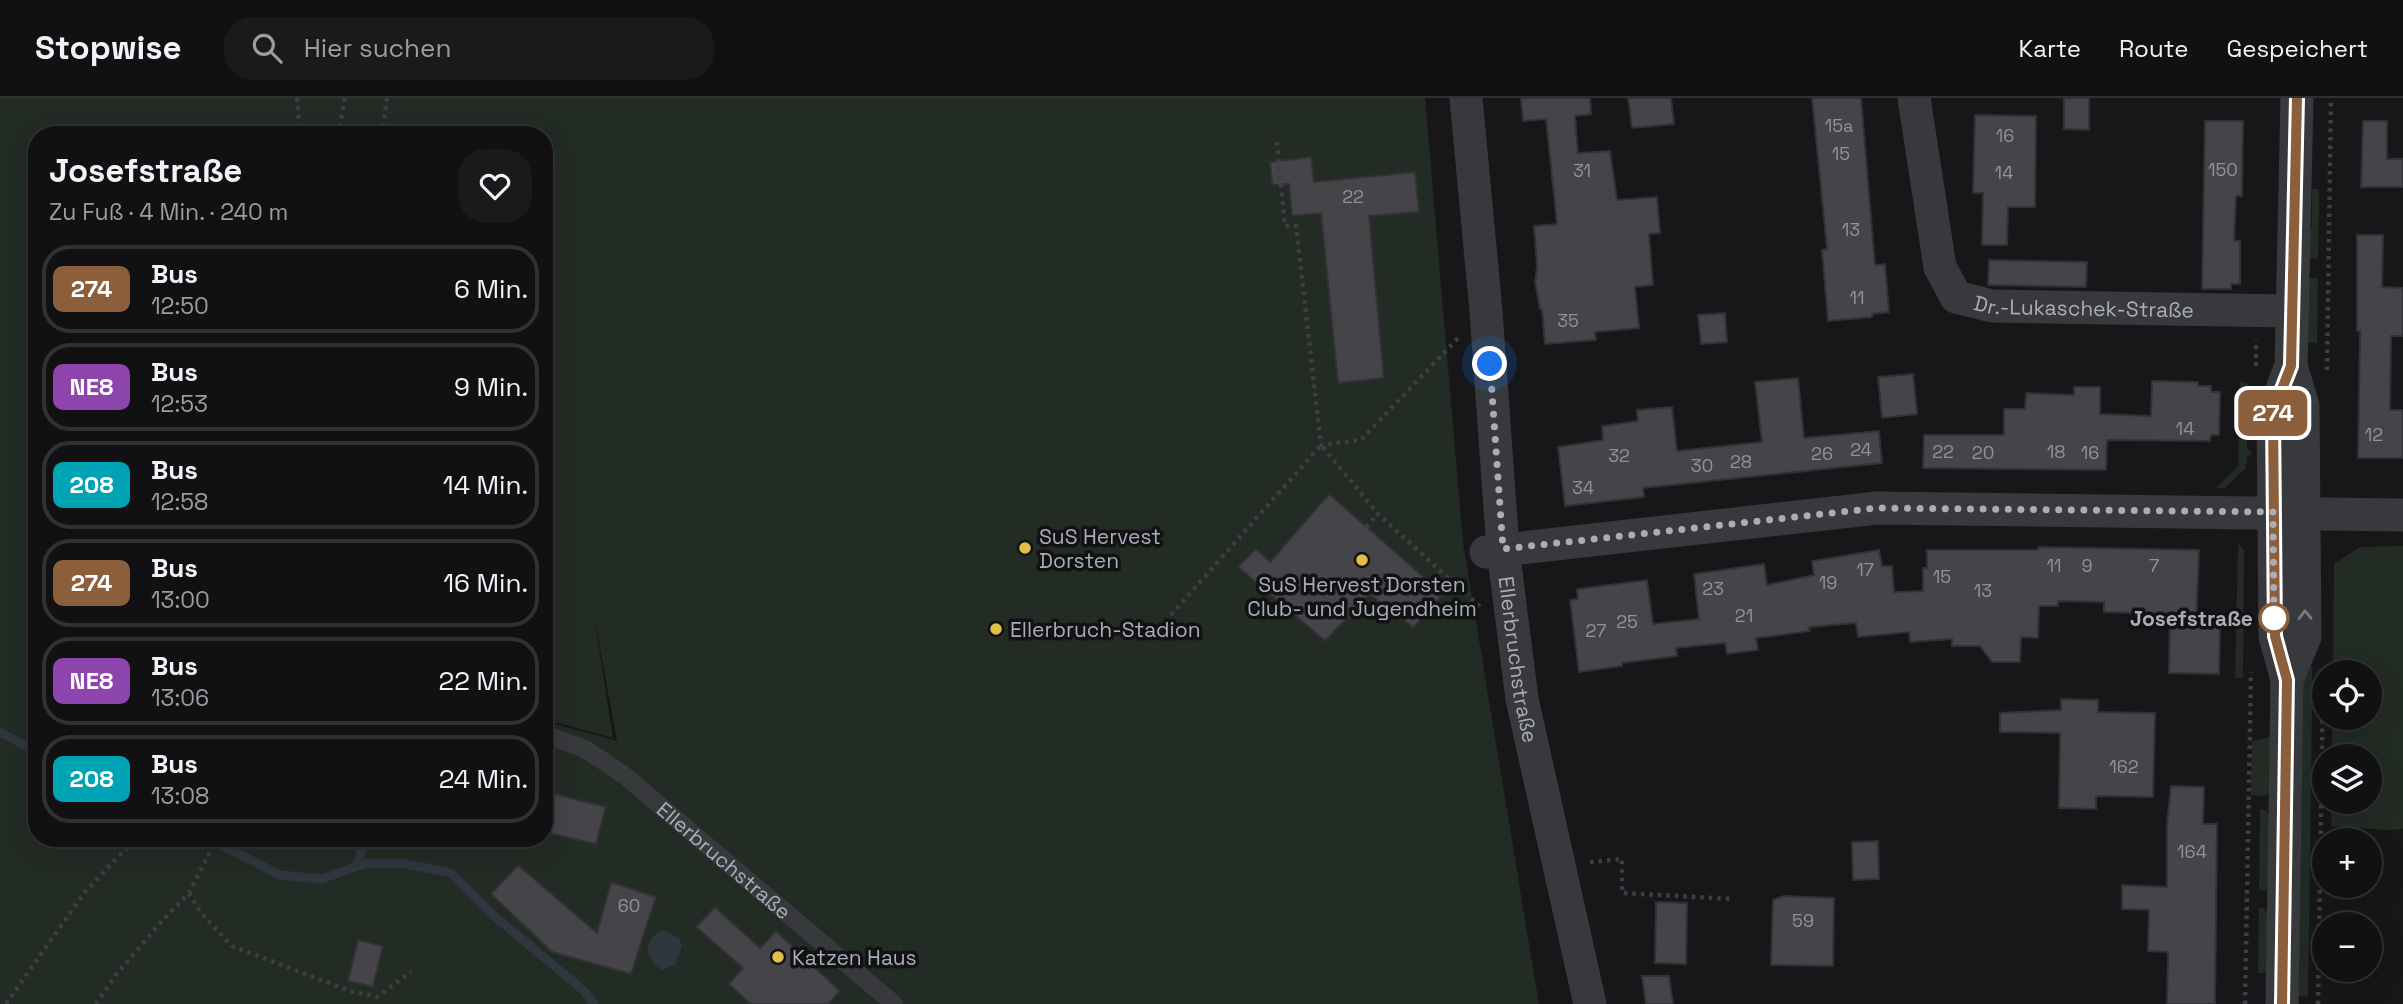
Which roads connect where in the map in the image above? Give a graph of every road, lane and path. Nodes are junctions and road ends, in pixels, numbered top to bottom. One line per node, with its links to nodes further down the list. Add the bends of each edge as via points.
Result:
1 (297, 98): 8 (path)
2 (345, 98): 9 (path)
3 (387, 98): 10 (path)
4 (1466, 98): 12 (street, Ellerbruchstraße)
5 (1914, 98): 13 (street, Dr.-Lukaschek-Straße, via 1940,267 1956,297 1992,306)
6 (2297, 98): 13 (street)
7 (2331, 98): 14 (path)
8 (299, 126)
9 (340, 126)
10 (383, 126)
11 (1277, 142): 15 (path, via 1285,226 1296,226)
12 (1486, 311): 15 (path, via 1361,440); 20 (street, Ellerbruchstraße)
13 (2293, 311): 16 (street, via 2291,366 2273,412)
14 (2327, 377)
15 (1321, 445): 17 (path); 22 (path)
16 (2288, 513): 18 (street); 20 (street, via 1877,508); 37 (street, via 2275,636 2287,680)
17 (1378, 514): 19 (path); 21 (path)
18 (2403, 515)
19 (1366, 527)
20 (1495, 550): 35 (street, Ellerbruchstraße, via 1522,699)
21 (1483, 610)
22 (1171, 615)
23 (2251, 664): 36 (path)
24 (2322, 730): 38 (path)
25 (553, 737): 34 (lane, Ellerbruchstraße, via 585,749 625,775)
26 (127, 847): 32 (path, via 84,892)
27 (212, 847): 29 (path)
28 (1589, 862): 30 (path, via 1622,859 1622,893)
29 (189, 893): 31 (path, via 232,946 350,991 377,996); 33 (path)
30 (1733, 899)
31 (411, 972)
32 (6, 1004)
33 (96, 1004)
34 (894, 1004)
35 (1590, 1004)
36 (2245, 1004)
37 (2282, 1004)
38 (2319, 1004)

